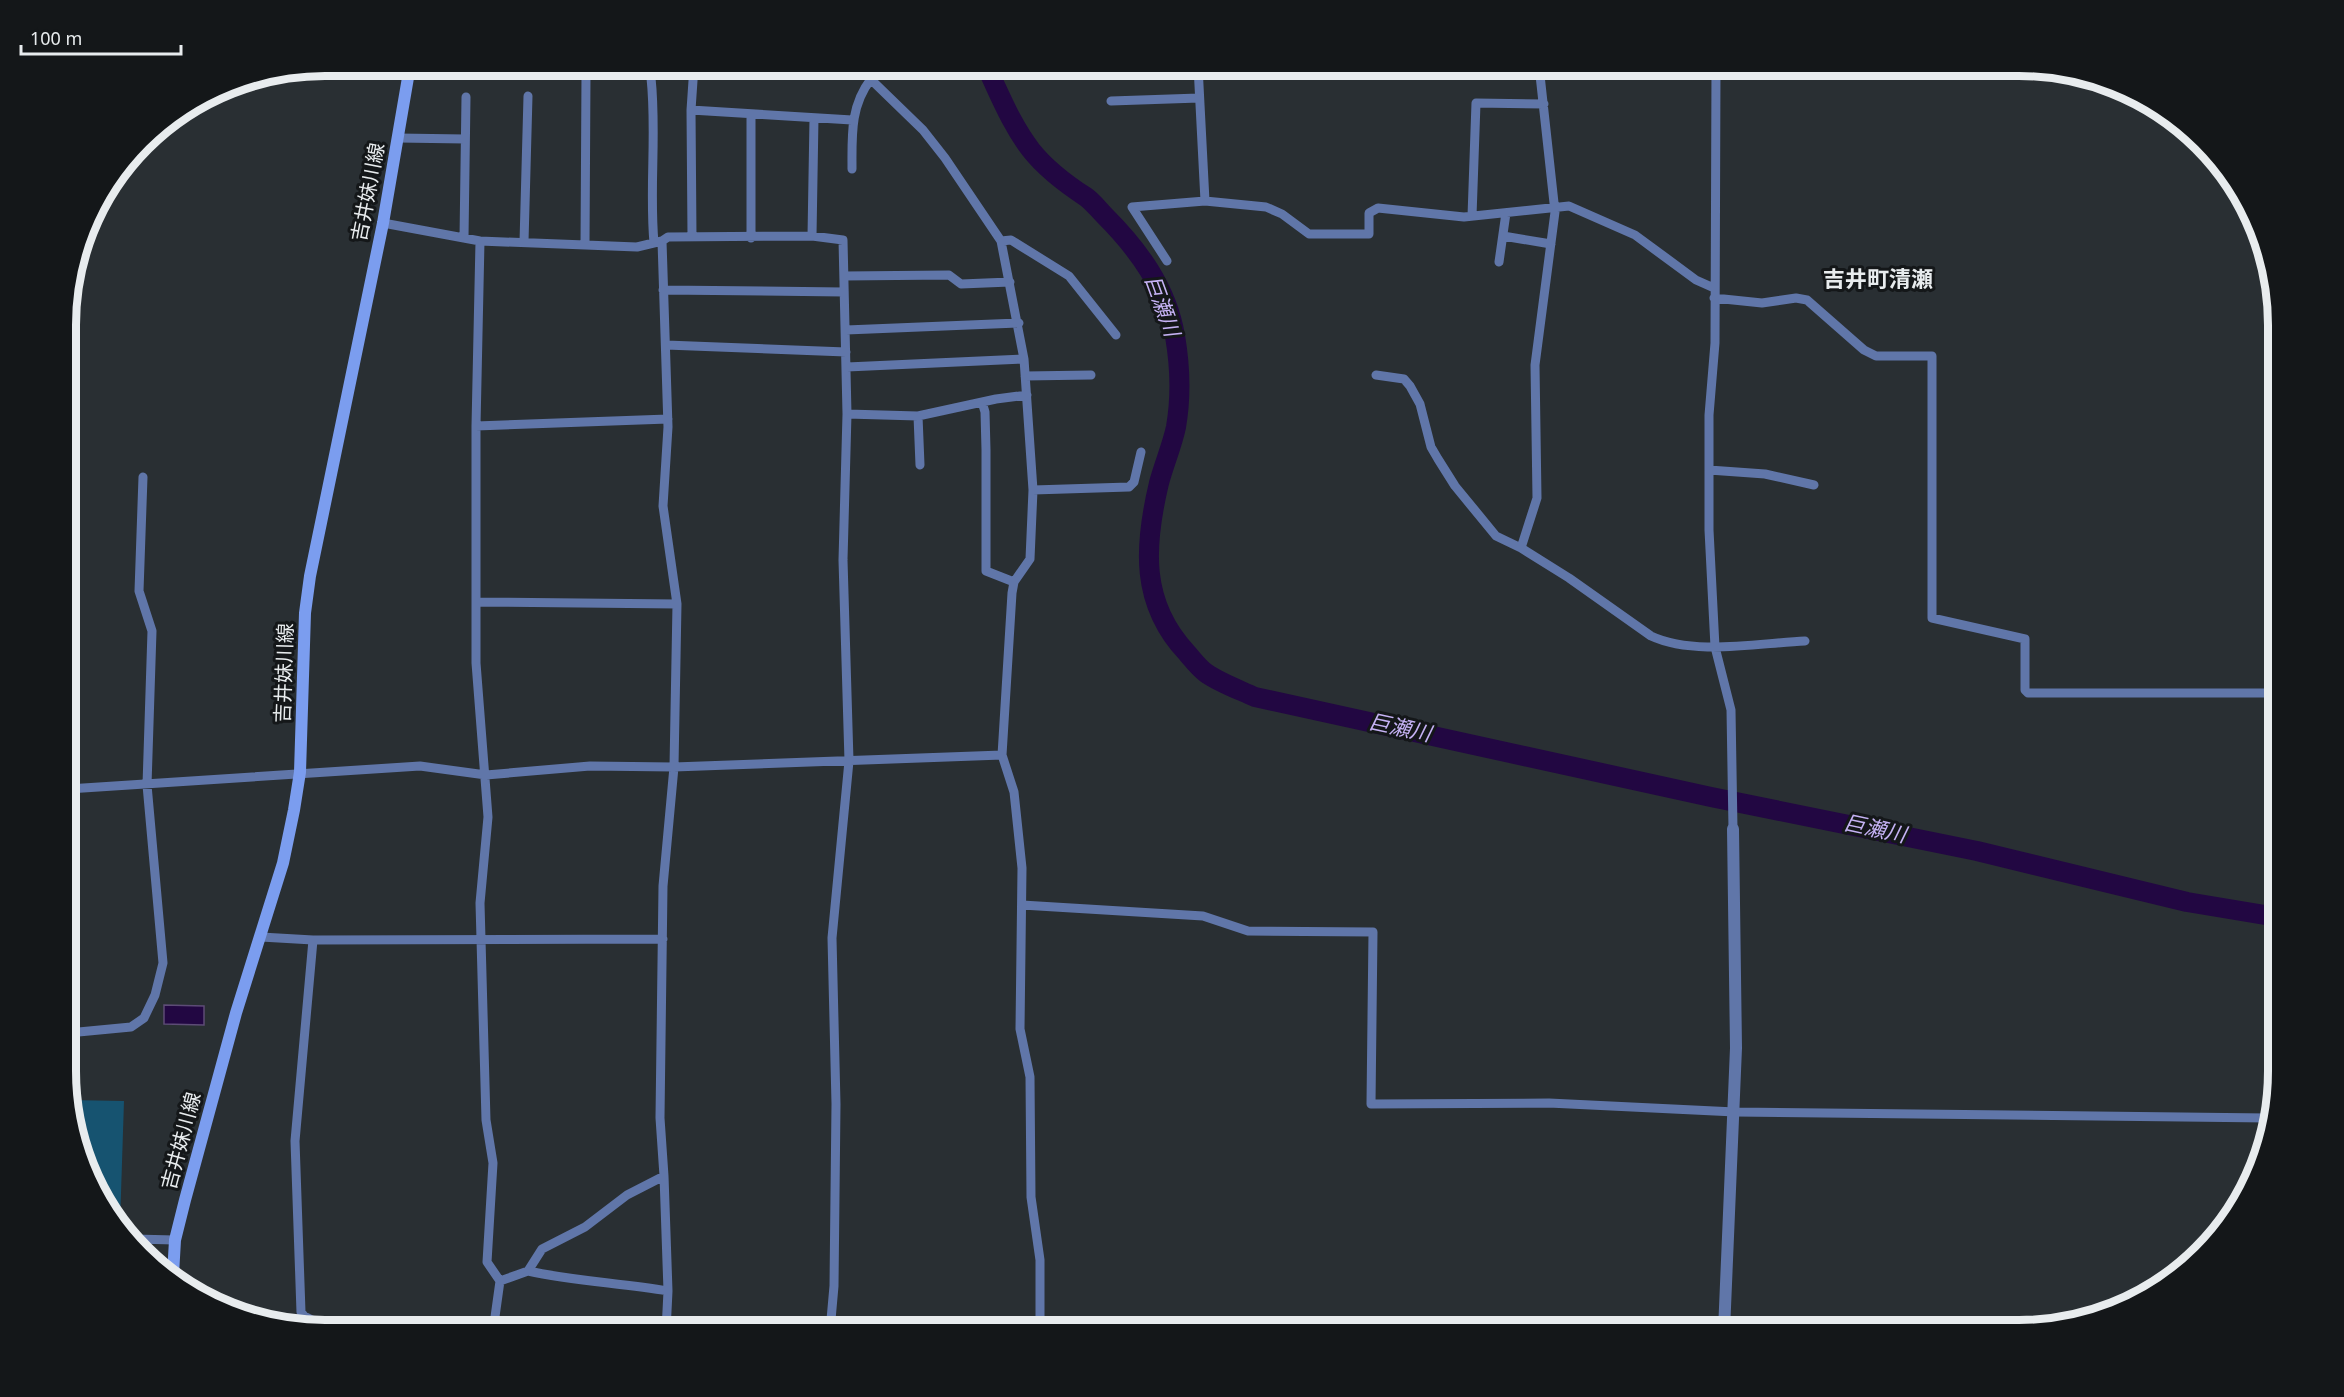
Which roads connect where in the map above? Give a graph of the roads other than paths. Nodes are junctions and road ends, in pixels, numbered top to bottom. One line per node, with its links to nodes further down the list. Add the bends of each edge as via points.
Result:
1 (408, 76): 19 (main road, 吉井妹川線)
2 (586, 76): 37 (street)
3 (693, 76): 15 (street)
4 (868, 76): 9 (street)
5 (1198, 76): 12 (street)
6 (1540, 76): 14 (street)
7 (1716, 76): 44 (street)
8 (651, 78): 35 (street, via 651,206)
9 (871, 79): 18 (street, via 862,90); 33 (street, via 923,130)
10 (528, 96): 34 (street)
11 (466, 97): 20 (street)
12 (1199, 98): 13 (street); 22 (street)
13 (1111, 101)
14 (1544, 104): 23 (street); 25 (street, via 1476,103)
15 (691, 110): 16 (street); 29 (street)
16 (752, 114): 17 (street); 31 (street)
17 (814, 117): 18 (street); 27 (street)
18 (852, 120): 21 (street)
19 (398, 138): 20 (street); 26 (main road, 吉井妹川線)
20 (465, 139): 30 (street)
21 (852, 169)
22 (1205, 201): 25 (street, via 1266,207 1309,234 1369,234 1369,213 1378,208); 38 (street, via 1132,207)
23 (1558, 205): 24 (street); 36 (street); 44 (street, via 1635,235)
24 (1506, 213): 25 (street); 28 (street)
25 (1472, 216)
26 (382, 223): 30 (street); 77 (main road, 吉井妹川線, via 310,576 305,613)
27 (812, 236): 31 (street); 40 (street, via 843,240)
28 (1503, 236): 36 (street); 39 (street)
29 (692, 237): 31 (street); 35 (street, via 668,237)
30 (464, 238): 32 (street)
31 (751, 238)
32 (480, 241): 34 (street); 60 (street)
33 (1001, 241): 41 (street); 47 (street, via 1011,240 1069,276)
34 (524, 242): 37 (street)
35 (658, 242): 37 (street, via 637,247); 42 (street)
36 (1551, 244): 67 (street, via 1535,365 1537,498)
37 (585, 245)
38 (1167, 261)
39 (1499, 262)
40 (844, 276): 41 (street, via 949,275 961,284); 43 (street)
41 (1010, 282): 45 (street)
42 (663, 290): 43 (street); 48 (street)
43 (844, 292): 46 (street)
44 (1714, 293): 63 (street); 73 (street, via 1762,303 1807,300 1876,356 1932,356 1932,618 2025,639 2028,693)
45 (1019, 323): 46 (street); 50 (street)
46 (846, 330): 49 (street)
47 (1116, 335)
48 (666, 345): 49 (street); 59 (street)
49 (846, 352): 51 (street)
50 (1024, 359): 51 (street); 54 (street)
51 (847, 368): 57 (street)
52 (1091, 375): 54 (street)
53 (1376, 375): 67 (street, via 1404,379 1410,386 1420,404 1431,447 1455,486 1496,536)
54 (1025, 376): 55 (street)
55 (1027, 395): 56 (street); 66 (street)
56 (981, 402): 58 (street); 68 (street, via 986,440 986,571)
57 (847, 414): 58 (street); 75 (street, via 843,560)
58 (918, 416): 62 (street)
59 (668, 419): 60 (street); 70 (street, via 663,506)
60 (476, 426): 69 (street)
61 (1141, 452): 66 (street, via 1134,482 1129,487)
62 (920, 465)
63 (1709, 470): 65 (street, via 1765,474); 72 (street)
64 (143, 477): 79 (street, via 139,591 152,631)
65 (1814, 485)
66 (1033, 490): 68 (street, via 1030,559)
67 (1521, 548): 72 (street, via 1651,636 1662,641)
68 (1014, 582): 74 (street)
69 (477, 602): 70 (street); 78 (street, via 476,663)
70 (677, 604): 76 (street)
71 (1805, 641): 72 (street)
72 (1715, 647): 81 (street, via 1731,710)
73 (2268, 693)
74 (1002, 755): 75 (street); 82 (street, via 1018,819)
75 (849, 761): 76 (street); 100 (street, via 832,938 836,1104)
76 (674, 767): 78 (street, via 590,766); 85 (street, via 665,850)
77 (300, 772): 78 (street, via 420,766); 79 (street); 83 (main road, 吉井妹川線, via 283,863)
78 (486, 775): 84 (street, via 488,817 480,903)
79 (147, 785): 80 (street); 87 (street, via 163,963 155,995 144,1018 131,1027)
80 (76, 789)
81 (1733, 829): 88 (street)
82 (1022, 905): 88 (street, via 1203,916 1248,931 1373,932 1371,1104 1556,1103); 101 (street, via 1020,1029 1030,1077 1031,1197 1040,1260)
83 (261, 937): 86 (street); 92 (main road, 吉井妹川線)
84 (481, 939): 85 (street); 86 (street); 95 (street, via 486,1120 494,1163 487,1262)
85 (663, 939): 90 (street, via 660,1118)
86 (314, 940): 97 (street, via 296,1142 301,1312)
87 (76, 1032)
88 (1735, 1112): 89 (street); 102 (street)
89 (2263, 1118)
90 (664, 1176): 94 (street, via 627,1195 585,1227 542,1249); 96 (street)
91 (141, 1239): 92 (street)
92 (175, 1240): 93 (main road, 吉井妹川線)
93 (173, 1269)
94 (528, 1271): 95 (street); 96 (street, via 569,1280 619,1282)
95 (500, 1281): 98 (street)
96 (668, 1291): 99 (street)
97 (312, 1320)
98 (495, 1320)
99 (667, 1320)
100 (831, 1320)
101 (1040, 1320)
102 (1725, 1320)

